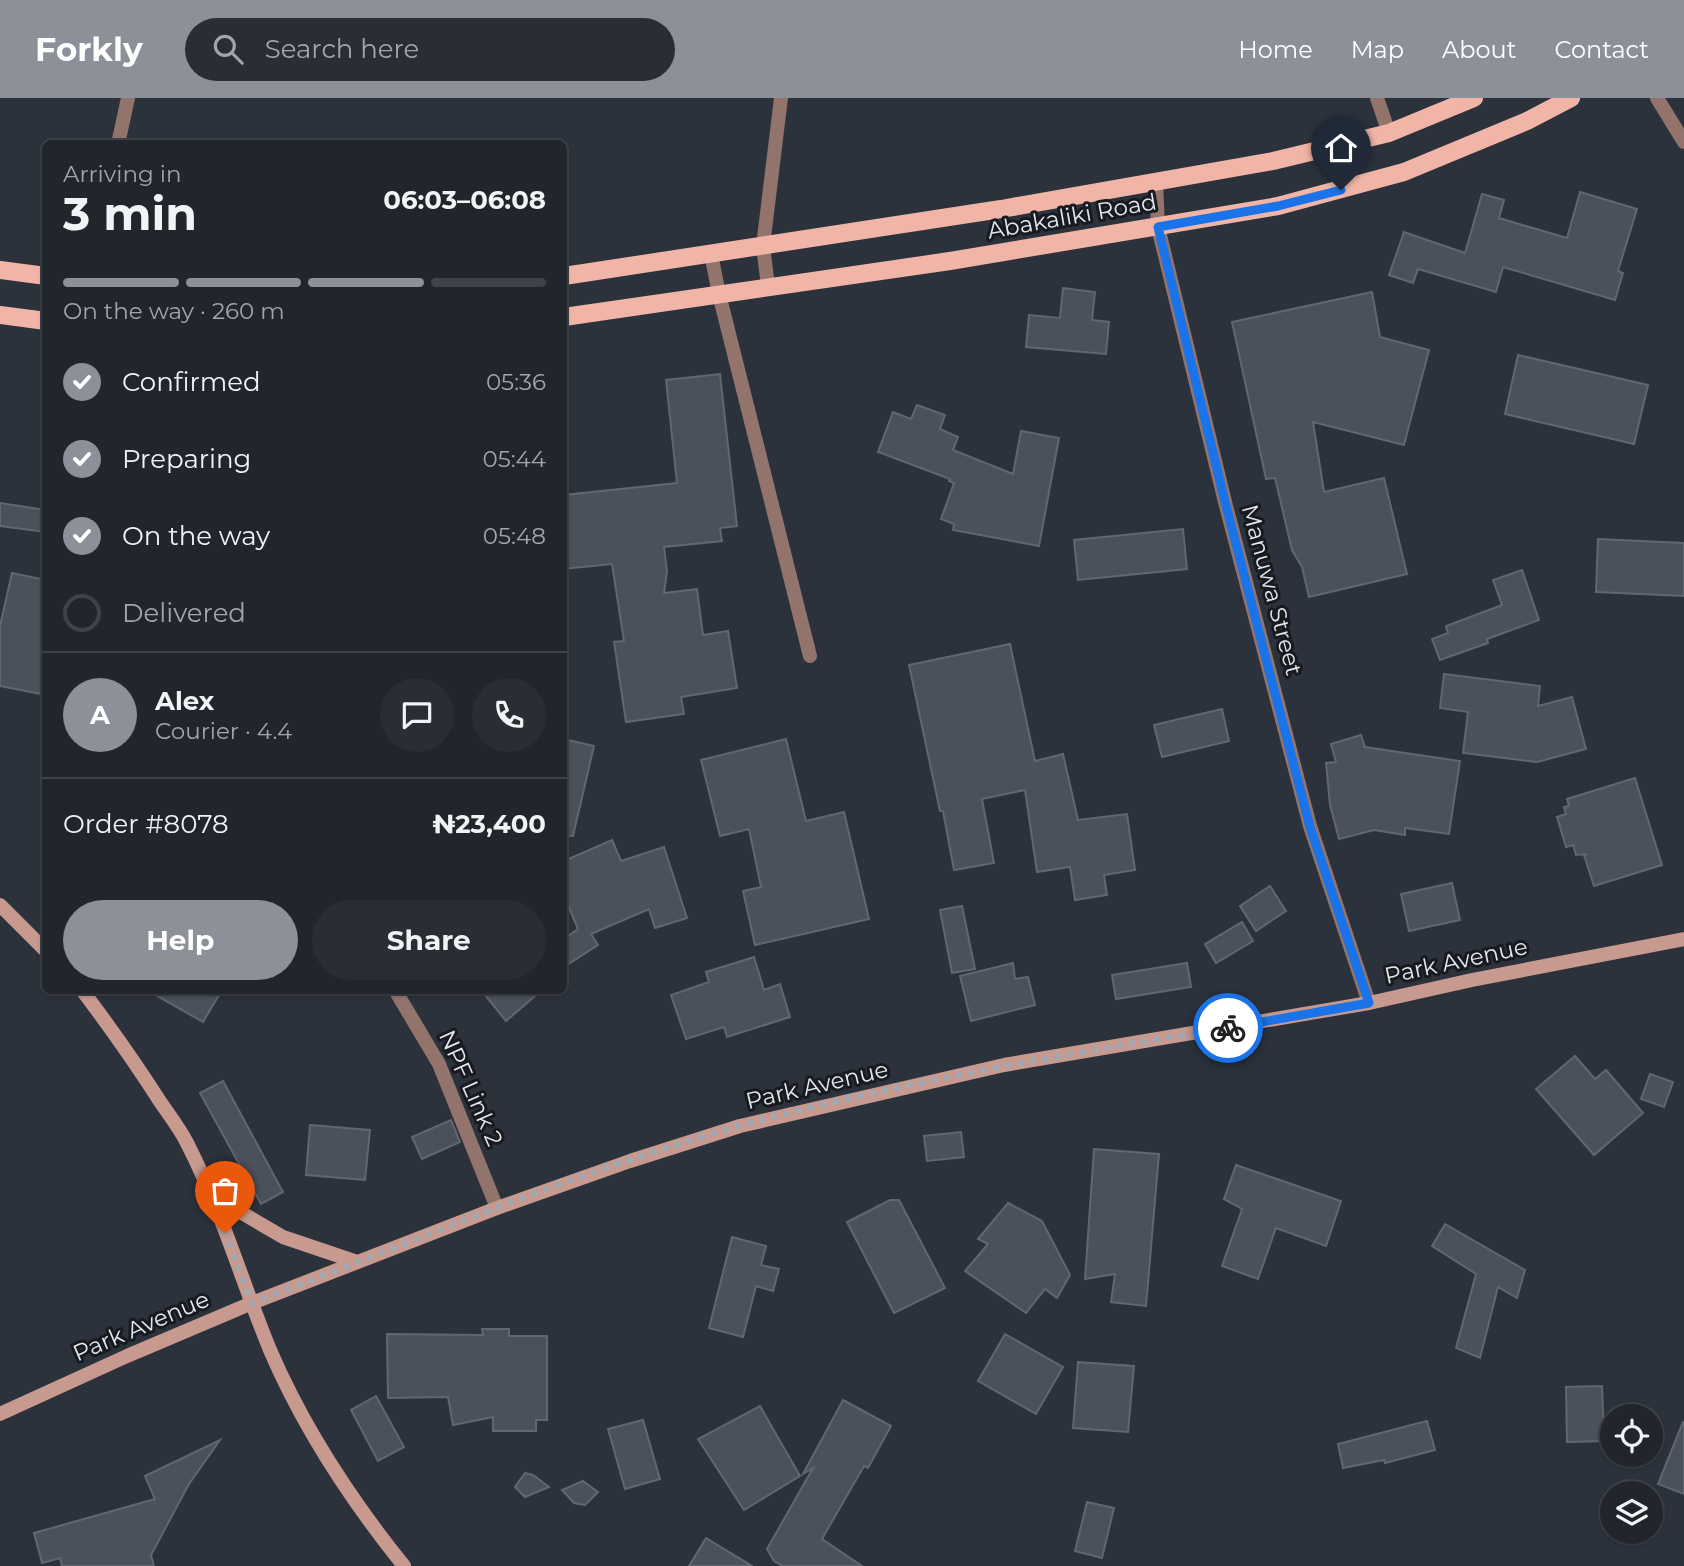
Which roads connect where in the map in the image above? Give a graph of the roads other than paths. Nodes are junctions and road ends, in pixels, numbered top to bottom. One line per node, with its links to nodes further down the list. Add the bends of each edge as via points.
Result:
1 (128, 98): 8 (street)
2 (781, 98): 12 (street)
3 (1377, 98): 7 (street)
4 (1474, 98): 7 (main road, Abakaliki Road)
5 (1571, 98): 11 (main road, Abakaliki Road, via 1404,172 1278,206)
6 (1657, 98): 9 (street)
7 (1389, 133): 10 (main road, Abakaliki Road, via 1273,161)
8 (119, 140)
9 (1684, 142)
10 (1156, 182): 11 (street, Manuwa Street); 12 (main road, Abakaliki Road)
11 (1158, 227): 17 (main road, Abakaliki Road); 28 (street, Manuwa Street, via 1310,827)
12 (763, 246): 13 (main road, Abakaliki Road); 17 (street)
13 (711, 254): 16 (main road, Abakaliki Road); 18 (street)
14 (0, 270): 15 (main road)
15 (42, 275)
16 (567, 276)
17 (768, 286): 18 (main road, Abakaliki Road)
18 (719, 295): 20 (main road, Abakaliki Road); 22 (street)
19 (0, 315): 21 (main road)
20 (567, 317)
21 (42, 320)
22 (810, 656)
23 (0, 905): 25 (street)
24 (1684, 939): 28 (street, Park Avenue)
25 (42, 947)
26 (85, 994): 29 (street, via 186,1141)
27 (397, 994): 30 (street, NPF Link 2, via 439,1064)
28 (1369, 1003): 30 (street, Park Avenue, via 1004,1065 840,1102 740,1126)
29 (207, 1186): 31 (street, via 283,1237); 32 (street)
30 (497, 1208): 31 (street, Park Avenue)
31 (357, 1262): 32 (street, Park Avenue)
32 (252, 1303): 33 (street, Park Avenue); 34 (street, via 271,1352 324,1457)
33 (0, 1414)
34 (404, 1566)

